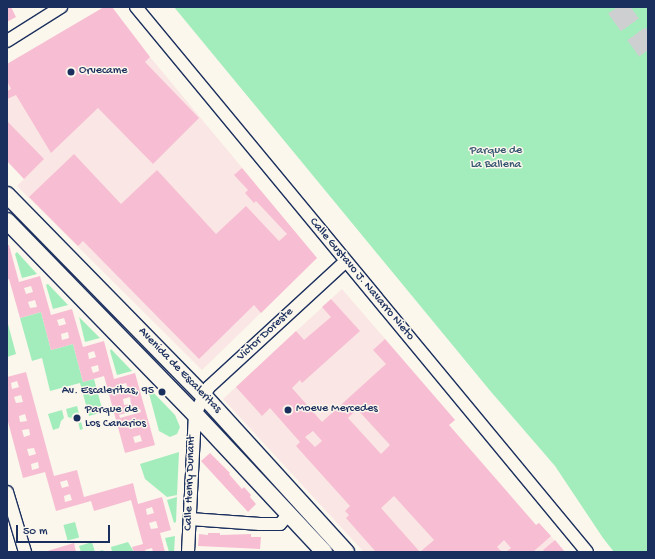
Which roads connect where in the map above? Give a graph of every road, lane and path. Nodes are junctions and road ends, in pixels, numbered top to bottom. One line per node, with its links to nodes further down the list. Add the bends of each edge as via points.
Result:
1 (61, 7): 3 (street)
2 (136, 7): 6 (street, Calle Gustavo J. Navarro Nieto)
3 (7, 41)
4 (7, 195): 7 (street, Avenida de Escaleritas)
5 (7, 221): 8 (street, Avenida de Escaleritas)
6 (345, 262): 7 (street, Victor Doreste, via 209,387); 16 (street, Calle Gustavo J. Navarro Nieto)
7 (204, 396): 8 (street, Victor Doreste); 15 (street, Avenida de Escaleritas)
8 (195, 414): 10 (street, Avenida de Escaleritas); 11 (street, Calle Henry Dunant)
9 (7, 492): 12 (street)
10 (289, 514): 11 (street, via 280,524); 14 (street, Avenida de Escaleritas)
11 (190, 519): 13 (street, Calle Henry Dunant)
12 (25, 552)
13 (188, 552)
14 (324, 552)
15 (346, 552)
16 (587, 552)

